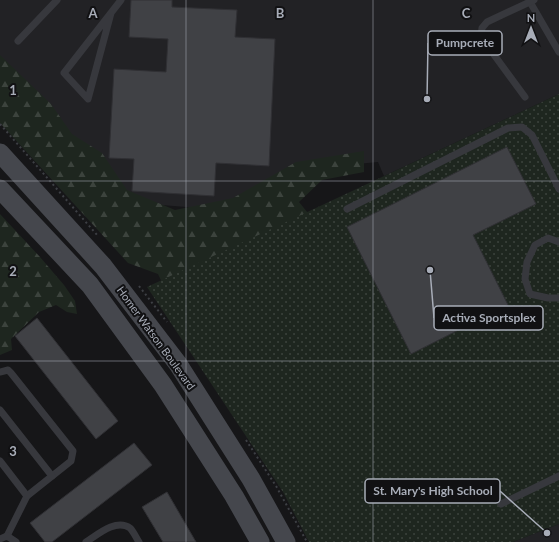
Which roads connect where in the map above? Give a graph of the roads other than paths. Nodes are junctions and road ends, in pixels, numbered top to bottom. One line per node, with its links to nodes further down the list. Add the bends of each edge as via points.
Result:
1 (57, 0): 5 (lane)
2 (121, 0): 4 (lane)
3 (532, 1): 6 (lane); 7 (lane, via 487,22 482,28 482,37)
4 (111, 13): 4 (lane, via 64,73 88,98 92,84)
5 (18, 41)
6 (559, 52)
7 (525, 97)
8 (0, 153): 27 (main road, Homer Watson Boulevard, via 103,266 178,364 252,479)
9 (0, 188): 26 (main road, Homer Watson Boulevard, via 95,291 162,385 234,496)
10 (559, 189): 11 (lane, via 532,135 522,127 508,128)
11 (347, 209)
12 (559, 242): 13 (lane, via 548,238 535,245 527,262 525,279 530,294)
13 (559, 298)
14 (0, 372): 17 (lane, via 12,372 73,451 71,461)
15 (0, 410): 17 (lane)
16 (0, 461): 19 (lane)
17 (52, 476): 19 (lane)
18 (559, 476): 20 (lane)
19 (27, 496): 21 (lane)
20 (501, 504)
21 (7, 536): 22 (lane); 23 (lane)
22 (0, 539)
23 (16, 542)
24 (86, 542): 25 (lane, via 113,525 119,525 131,529)
25 (139, 542)
26 (260, 542)
27 (286, 542)

